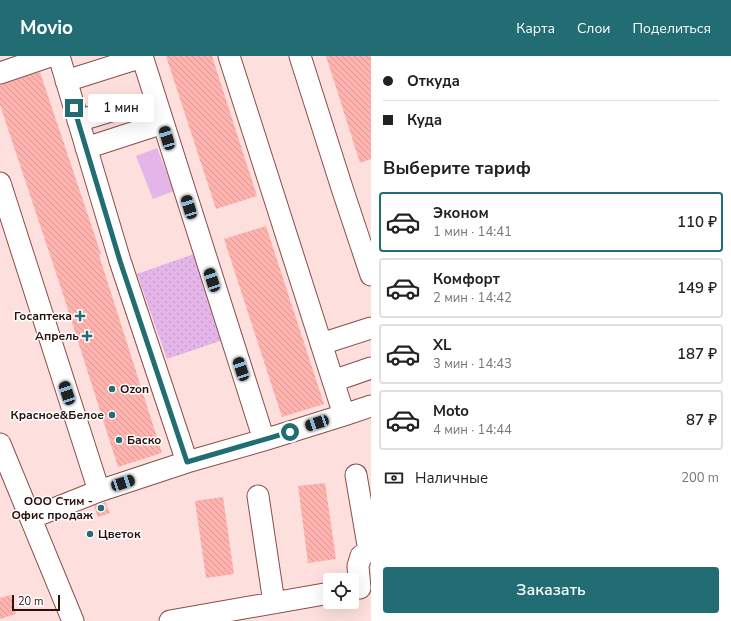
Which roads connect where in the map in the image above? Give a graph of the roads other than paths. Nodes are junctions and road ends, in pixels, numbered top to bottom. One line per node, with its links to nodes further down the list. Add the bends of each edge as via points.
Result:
1 (50, 56): 6 (street)
2 (59, 56): 7 (street)
3 (142, 56): 7 (street); 10 (street)
4 (229, 56): 15 (street)
5 (300, 56): 13 (street)
6 (0, 73)
7 (66, 81): 9 (street)
8 (127, 106): 9 (street)
9 (78, 122): 11 (street)
10 (163, 123): 11 (street); 20 (street)
11 (86, 148): 22 (street, via 120,261)
12 (0, 183): 24 (street)
13 (371, 275)
14 (371, 328): 15 (street)
15 (321, 344): 17 (street)
16 (371, 368): 17 (street)
17 (333, 381): 19 (street)
18 (371, 406): 19 (street)
19 (344, 415): 20 (street)
20 (264, 440): 22 (street)
21 (0, 444): 26 (street)
22 (187, 462): 24 (street)
23 (356, 475): 27 (street)
24 (99, 491): 26 (street)
25 (258, 496): 30 (street)
26 (31, 518): 34 (street)
27 (370, 551): 28 (street, via 361,556 358,566)
28 (361, 587)
29 (323, 594): 30 (street)
30 (274, 602): 31 (street)
31 (254, 614): 32 (street)
32 (212, 617): 33 (street)
33 (177, 620)
34 (73, 621)

